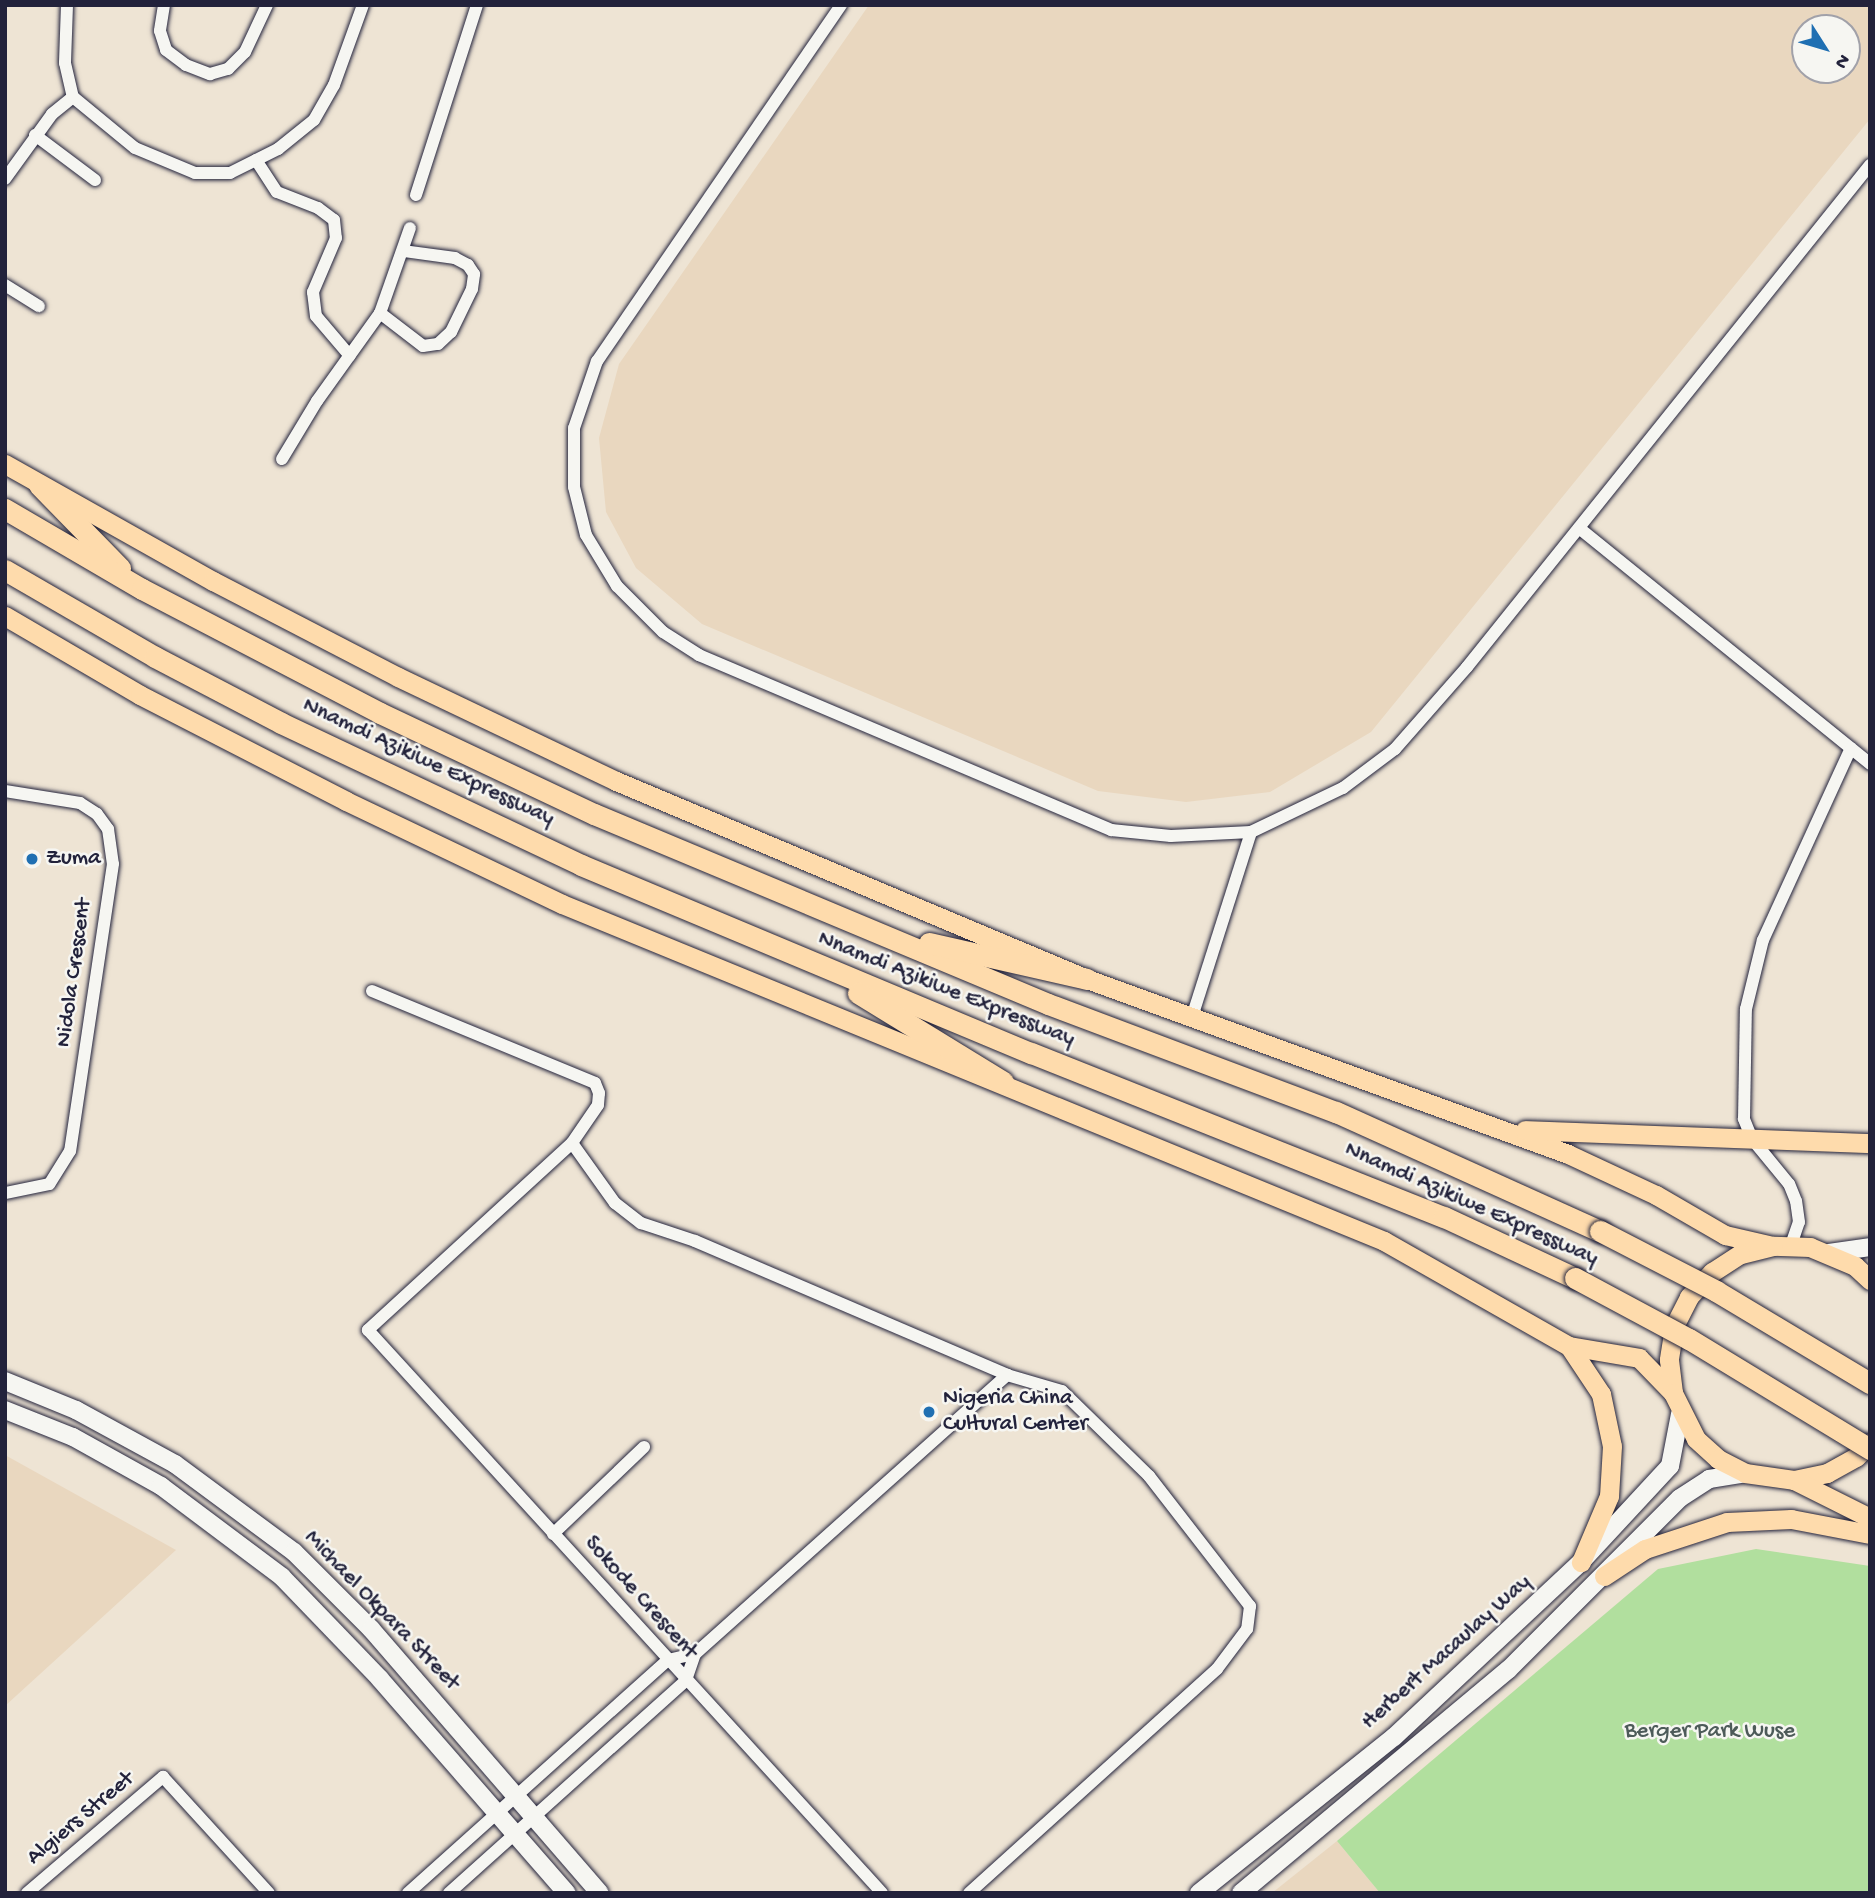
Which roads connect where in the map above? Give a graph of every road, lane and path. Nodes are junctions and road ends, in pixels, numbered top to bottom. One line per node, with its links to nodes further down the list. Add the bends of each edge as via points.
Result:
1 (67, 5): 7 (street, via 65,63)
2 (164, 5): 3 (street, via 160,31 166,50 186,65 210,74 228,69 245,52)
3 (267, 5)
4 (363, 5): 9 (street, via 334,85 314,120)
5 (477, 5): 13 (street)
6 (841, 5): 31 (street, via 597,361 574,428 574,487 586,535 625,594 663,632 699,654 1111,831 1171,836)
7 (72, 97): 8 (street); 9 (street, via 135,148 167,164 195,173 230,173)
8 (35, 135): 11 (street); 12 (street)
9 (256, 160): 19 (street, via 277,192 318,208 334,220 336,238 313,292 316,316)
10 (1870, 165): 24 (street)
11 (5, 178)
12 (95, 180)
13 (416, 195)
14 (410, 228): 15 (street)
15 (404, 251): 18 (street); 18 (street, via 455,258 468,265 474,275 472,289 451,331 438,344 423,346)
16 (5, 285): 17 (street)
17 (39, 306)
18 (380, 313): 19 (street)
19 (349, 356): 20 (street)
20 (282, 459)
21 (5, 464): 22 (highway)
22 (39, 485): 26 (highway); 34 (highway, via 398,677 616,781)
23 (5, 509): 26 (highway, Nnamdi Azikiwe Expressway)
24 (1578, 528): 28 (street); 31 (street, via 1395,749 1343,788)
25 (5, 570): 33 (highway, Nnamdi Azikiwe Expressway, via 281,723 581,865)
26 (142, 589): 32 (highway, Nnamdi Azikiwe Expressway, via 380,713 593,814)
27 (5, 617): 37 (highway, via 200,726 550,898)
28 (1851, 748): 29 (street); 39 (street, via 1777,907 1750,981 1742,1103)
29 (1870, 764)
30 (5, 791): 42 (street, Nidola Crescent, via 80,803 97,814 108,829 113,864 70,1152 49,1184)
31 (1251, 832): 36 (street)
32 (872, 931): 34 (highway); 50 (highway, Nnamdi Azikiwe Expressway, bridge, via 1048,1004 1336,1112 1600,1231 1716,1291)
33 (806, 961): 37 (highway); 56 (highway, Nnamdi Azikiwe Expressway, bridge, via 1419,1207 1575,1278 1689,1339)
34 (1087, 979): 36 (highway)
35 (372, 991): 40 (street, via 595,1083 598,1105)
36 (1192, 1017): 38 (highway)
37 (1003, 1082): 47 (highway, via 1384,1241)
38 (1478, 1121): 39 (highway, via 1546,1132); 43 (highway, via 1621,1177 1725,1235)
39 (1752, 1139): 41 (highway); 43 (street, via 1790,1184 1796,1201 1799,1222)
40 (572, 1143): 48 (street, via 615,1203 641,1223); 60 (street, Sokode Crescent, via 368,1330)
41 (1870, 1143)
42 (5, 1193)
43 (1782, 1245): 45 (highway); 51 (highway, via 1731,1260 1712,1272 1689,1297 1674,1327 1669,1360)
44 (1870, 1247): 45 (main road)
45 (1829, 1253): 46 (highway)
46 (1870, 1280)
47 (1569, 1346): 51 (highway, via 1639,1358); 62 (highway, via 1601,1394 1612,1446 1609,1496)
48 (1007, 1375): 64 (street); 79 (street, via 1062,1391 1149,1476 1250,1606 1247,1629 1217,1669)
49 (5, 1381): 67 (main road, Michael Okpara Street, via 76,1410 175,1464 294,1552 371,1629)
50 (1870, 1383)
51 (1673, 1393): 53 (highway)
52 (5, 1410): 68 (main road, Michael Okpara Street, via 73,1437 161,1486 263,1561 345,1642)
53 (1680, 1413): 57 (highway, via 1703,1446); 62 (main road, Herbert Macaulay Way, via 1670,1466)
54 (1870, 1443): 58 (highway, via 1827,1473)
55 (644, 1447): 60 (street)
56 (1870, 1449)
57 (1745, 1473): 58 (highway); 63 (main road, via 1709,1479 1680,1498)
58 (1794, 1480): 59 (highway)
59 (1870, 1518)
60 (553, 1534): 65 (street, Sokode Crescent)
61 (1870, 1534): 63 (highway, via 1791,1518 1727,1522 1645,1549)
62 (1580, 1562): 71 (main road, Herbert Macaulay Way, via 1394,1737)
63 (1604, 1576): 80 (main road, via 1508,1670)
64 (695, 1654): 65 (street); 66 (street)
65 (668, 1660): 66 (street, Sokode Crescent); 67 (street)
66 (686, 1680): 69 (street); 78 (street, Sokode Crescent)
67 (515, 1797): 68 (street); 69 (main road, Michael Okpara Street)
68 (495, 1813): 70 (main road, Michael Okpara Street); 74 (street)
69 (533, 1817): 70 (street); 77 (main road, Michael Okpara Street)
70 (513, 1835): 75 (street); 76 (main road, Michael Okpara Street)
71 (1204, 1891)
72 (27, 1893): 73 (street, Algiers Street, via 163,1777)
73 (269, 1893)
74 (408, 1893)
75 (449, 1893)
76 (567, 1893)
77 (600, 1893)
78 (882, 1893)
79 (970, 1893)
80 (1241, 1893)

